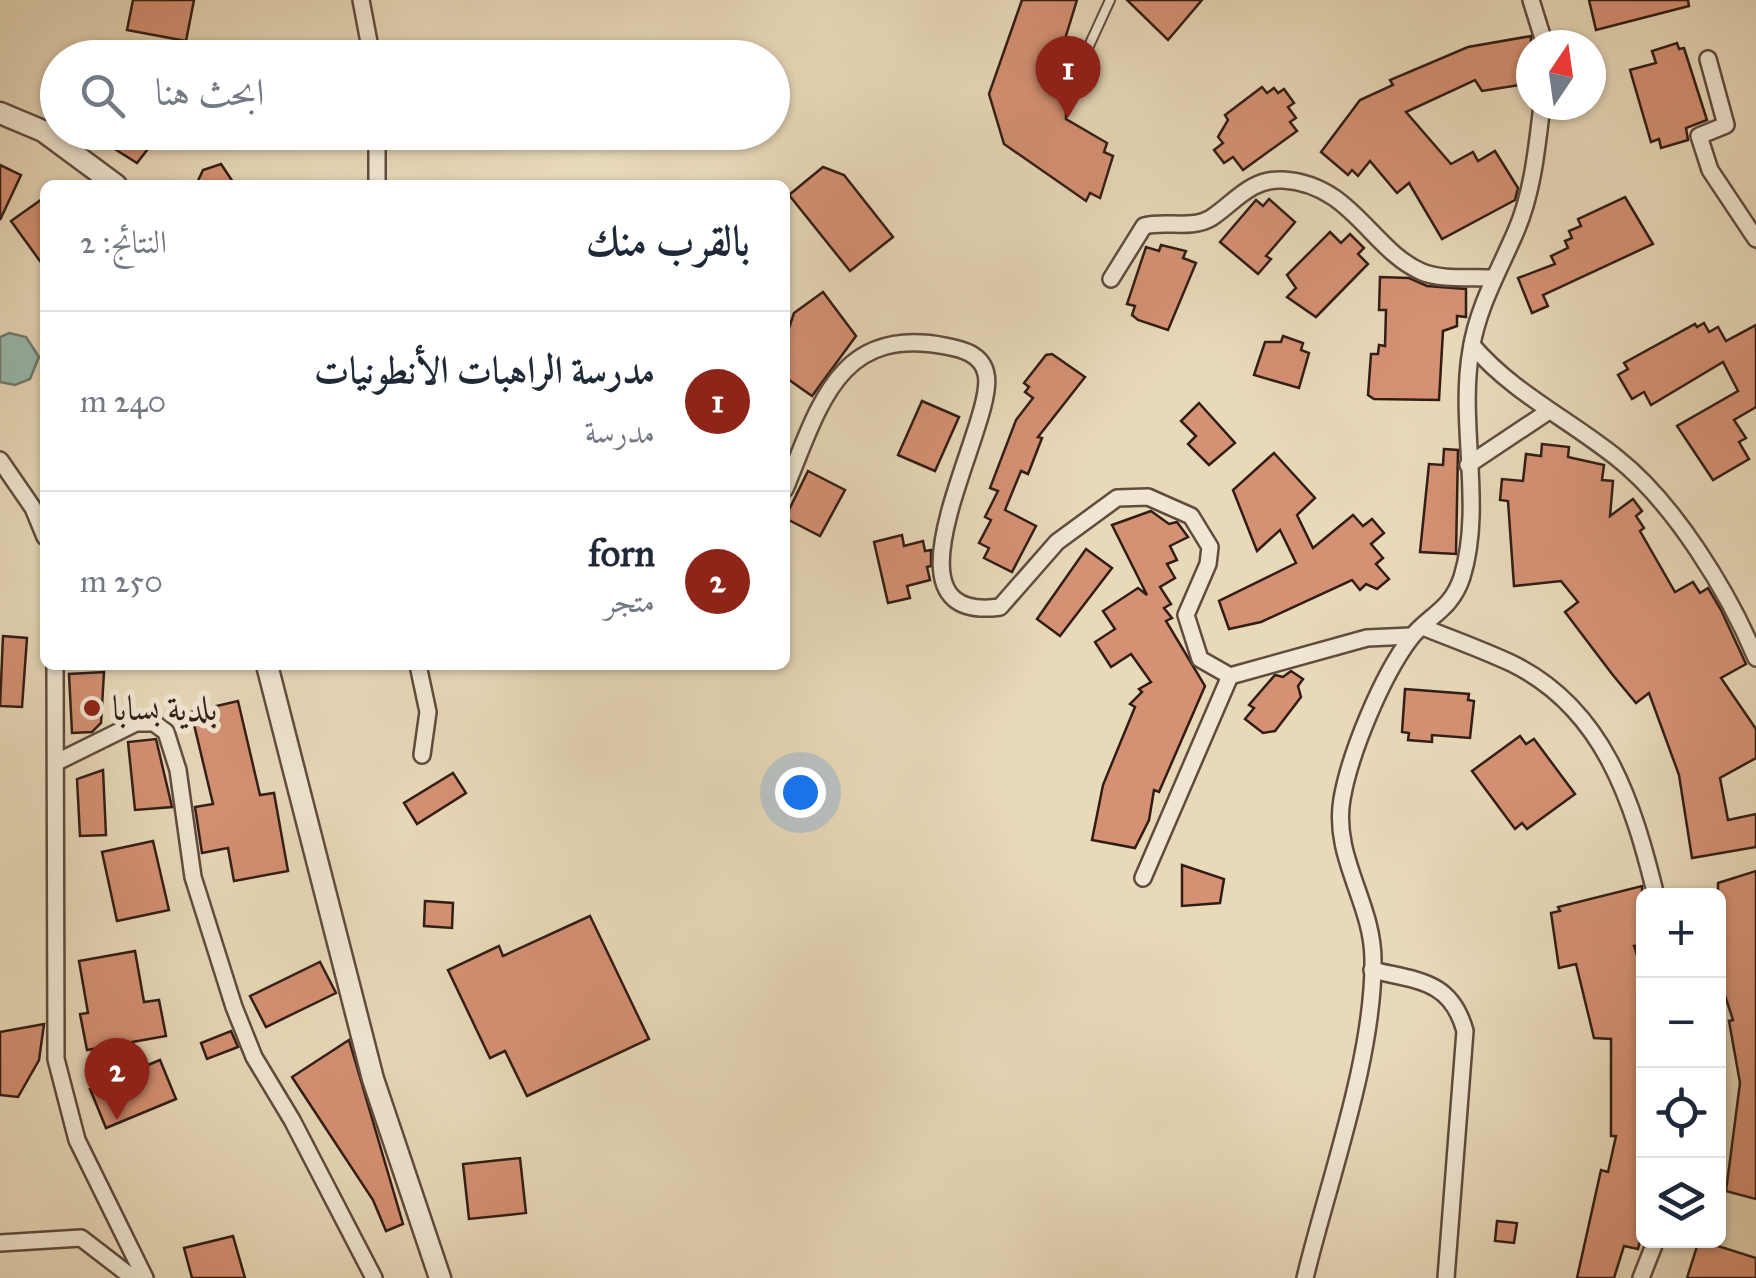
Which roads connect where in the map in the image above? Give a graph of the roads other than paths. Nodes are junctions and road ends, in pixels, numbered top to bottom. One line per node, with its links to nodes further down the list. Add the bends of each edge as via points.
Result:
1 (361, 0): 5 (street)
2 (1110, 0): 7 (lane)
3 (1531, 0): 4 (street)
4 (1540, 30)
5 (369, 40)
6 (1708, 59): 15 (street, via 1726,125 1699,136 1710,170)
7 (1071, 86)
8 (0, 113): 10 (street)
9 (1540, 120): 17 (street, via 1526,201)
10 (40, 130)
11 (69, 150): 13 (street)
12 (377, 150): 14 (street)
13 (109, 180)
14 (378, 180)
15 (1756, 239)
16 (1111, 278): 17 (street, via 1144,226 1210,218 1238,193 1281,179 1341,200 1422,272)
17 (1491, 278): 18 (street)
18 (1472, 345): 19 (street, via 1516,390); 21 (street, via 1465,388)
19 (1550, 410): 21 (street); 25 (street, via 1620,460 1660,504 1732,600)
20 (0, 460): 23 (street)
21 (1468, 465): 24 (street, via 1462,577 1452,599)
22 (790, 478): 29 (street, via 816,416 850,362 883,343 963,349 979,360 987,385 946,527 943,583 975,608 1000,608 1057,542 1117,498 1170,504 1191,516 1210,547 1186,616 1190,639 1200,659)
23 (40, 524)
24 (1418, 632): 29 (street, via 1366,638); 33 (street, via 1514,664 1569,704 1611,756); 34 (street, via 1374,706 1342,796 1344,852 1365,904)
25 (1756, 658)
26 (55, 670): 31 (street)
27 (269, 670): 40 (street, via 373,1079)
28 (419, 670): 30 (street, via 428,712)
29 (1230, 676): 32 (street)
30 (422, 755)
31 (56, 762): 38 (street, via 56,1059 77,1140); 39 (street, via 136,724 154,723 166,732 193,877 234,1008)
32 (1142, 878)
33 (1654, 888)
34 (1372, 970): 41 (street, via 1362,1050); 42 (street, via 1434,985 1458,1005 1465,1031)
35 (0, 1243): 37 (street, via 81,1238)
36 (1653, 1248): 43 (street)
37 (134, 1278)
38 (145, 1278)
39 (374, 1278)
40 (440, 1278)
41 (1304, 1278)
42 (1446, 1278)
43 (1640, 1278)

